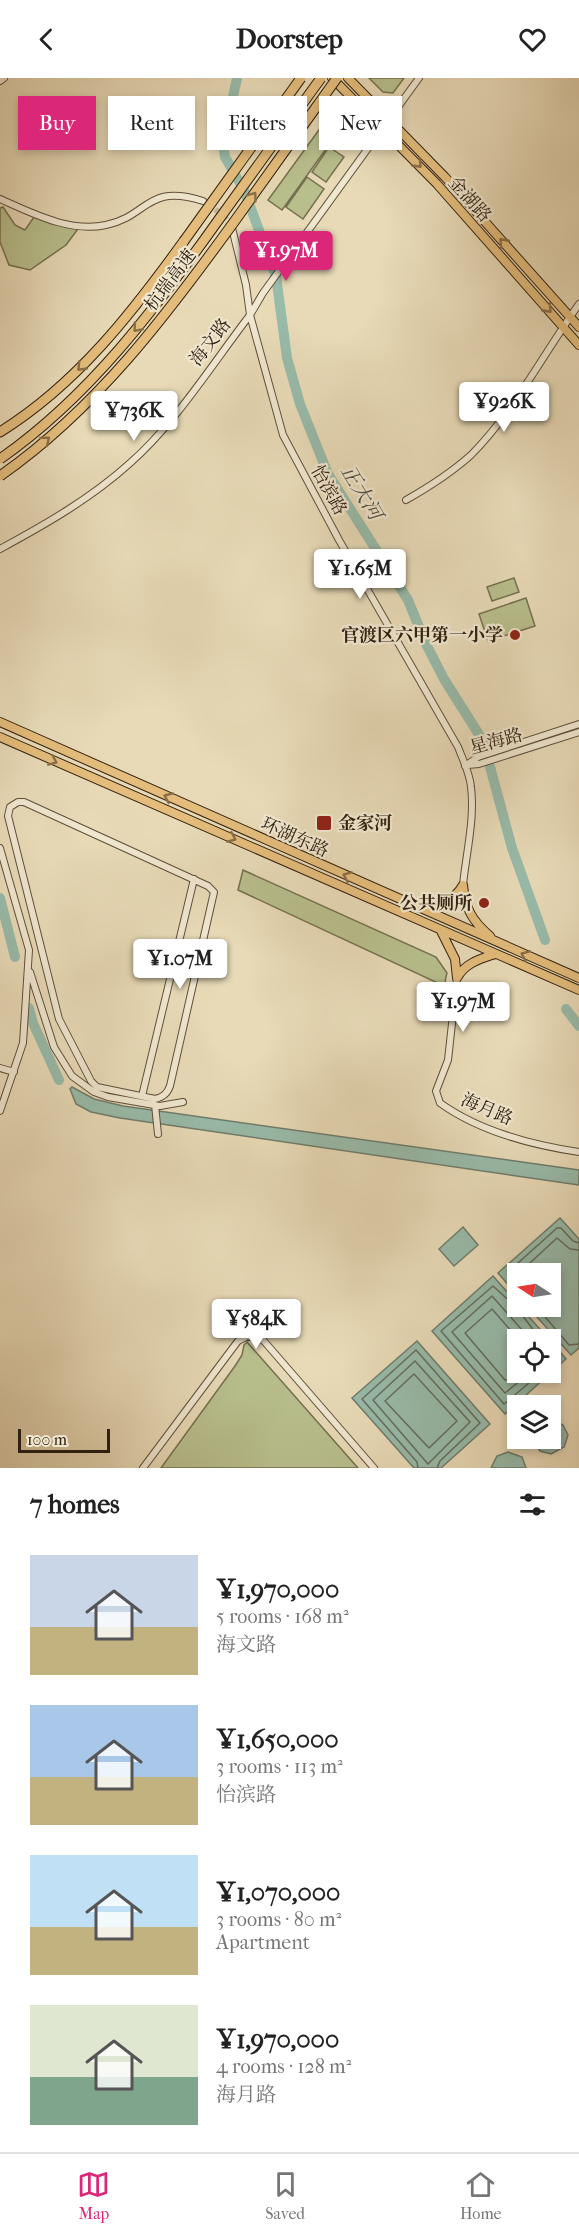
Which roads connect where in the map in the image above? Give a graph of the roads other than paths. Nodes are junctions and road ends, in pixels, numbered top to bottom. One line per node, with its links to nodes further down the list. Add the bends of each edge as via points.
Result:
1 (4, 78): 8 (street)
2 (301, 78): 24 (highway, one-way to 24, bridge, via 129,314 44,402)
3 (321, 78): 25 (highway, 杭瑞高速, one-way to 25, bridge, via 129,338 53,416)
4 (332, 78): 9 (main road, 金湖路)
5 (337, 78): 26 (highway, 杭瑞高速, one-way to 5, bridge, via 62,426 139,347 198,272)
6 (348, 78): 10 (main road, 金湖路)
7 (419, 78): 11 (street, 海文路)
8 (0, 81)
9 (350, 96)
10 (366, 96)
11 (402, 101)
12 (402, 132): 20 (main road, 金湖路, one-way to 12)
13 (402, 148): 21 (main road, 金湖路, one-way to 21)
14 (366, 150): 19 (street, 海文路)
15 (0, 198): 16 (street, via 52,220 87,227 113,223 155,198 190,197)
16 (203, 201)
17 (232, 228): 19 (street, 怡滨路)
18 (579, 304): 20 (street)
19 (250, 315): 28 (street, 海文路, via 173,417 130,463 72,509); 34 (street, 怡滨路, via 283,435 458,747)
20 (570, 316): 21 (street); 22 (main road, 金湖路)
21 (563, 327): 23 (main road, 金湖路); 27 (street, via 503,415 471,454 435,484)
22 (579, 327)
23 (579, 345)
24 (0, 432)
25 (0, 459)
26 (0, 476)
27 (406, 500)
28 (0, 549)
29 (0, 722): 40 (main road, 环湖东路, one-way to 29)
30 (579, 724): 33 (street, 星海路)
31 (579, 732): 33 (street, 星海路)
32 (0, 737): 41 (main road, 环湖东路, one-way to 41)
33 (495, 756): 34 (street, 星海路)
34 (465, 766): 39 (street, 怡滨路, via 472,804)
35 (0, 848): 38 (street)
36 (194, 879): 37 (street, via 24,802 10,807 8,812); 52 (street); 52 (street, via 212,889 215,899 170,1086 161,1098)
37 (24, 882): 38 (street); 43 (street)
38 (9, 885): 44 (street)
39 (463, 885): 40 (main road, via 451,899); 42 (main road, via 469,915)
40 (419, 908): 42 (main road, 环湖东路)
41 (441, 931): 45 (main road, 环湖东路); 47 (main road, via 455,958)
42 (497, 943): 48 (main road, 环湖东路, one-way to 42)
43 (41, 947): 44 (street); 52 (street, via 58,1019 91,1081 97,1087)
44 (29, 950): 46 (street)
45 (495, 954): 47 (main road, via 475,961 461,970); 49 (main road, 环湖东路)
46 (29, 969): 51 (street, via 23,1043); 54 (street, via 54,1047 72,1076 99,1095)
47 (457, 978): 57 (street, 海月路, via 448,1060 436,1090 440,1103 501,1133)
48 (579, 978)
49 (579, 990)
50 (0, 1068): 51 (street)
51 (14, 1072): 55 (street)
52 (142, 1096)
53 (183, 1102): 54 (street)
54 (156, 1108): 56 (street)
55 (0, 1111)
56 (158, 1134)
57 (579, 1152)
58 (143, 1468): 59 (street, via 238,1341 248,1336 263,1340)
59 (374, 1468)

